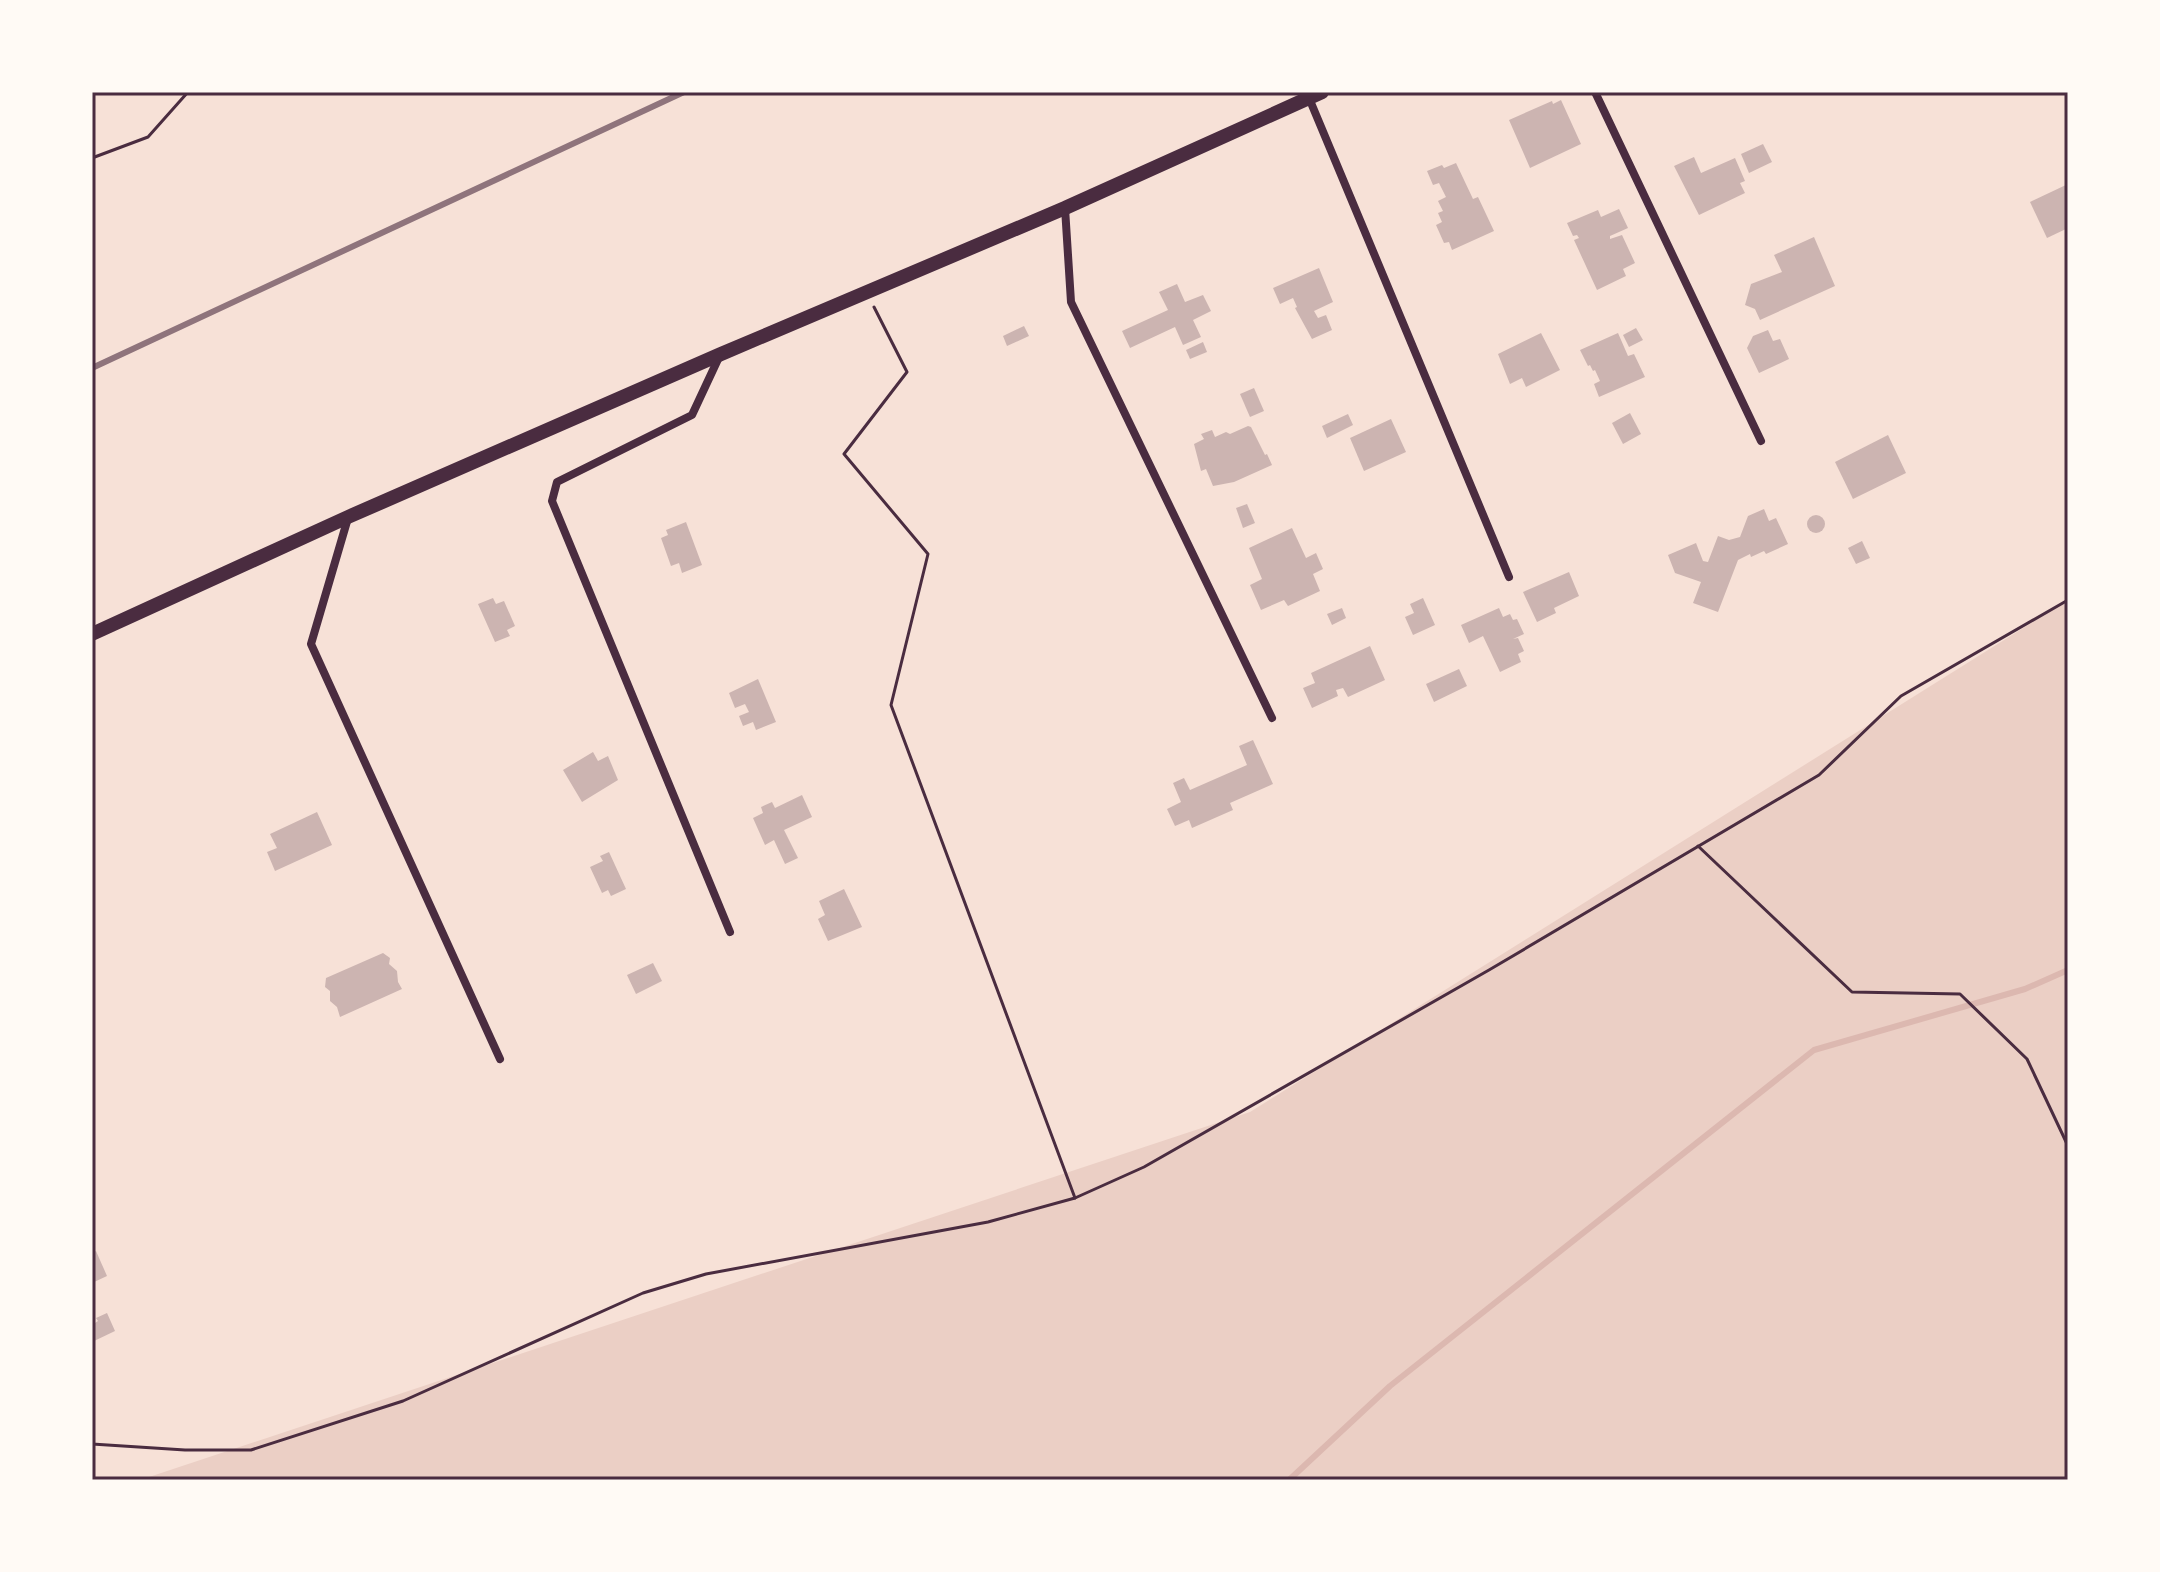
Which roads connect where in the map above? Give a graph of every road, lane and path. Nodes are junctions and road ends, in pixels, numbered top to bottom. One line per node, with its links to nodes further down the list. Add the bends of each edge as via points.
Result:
1 (188, 92): 4 (path, via 148,137)
2 (1595, 92): 8 (street)
3 (1316, 95): 5 (street); 10 (street)
4 (92, 158)
5 (1065, 208): 6 (street); 13 (street, via 1071,302)
6 (867, 292): 7 (street); 18 (path, via 907,372 844,454 928,554 891,705)
7 (721, 354): 9 (street); 15 (street, via 692,415 557,482 552,501)
8 (1761, 441)
9 (348, 517): 12 (street); 16 (street, via 311,644)
10 (1509, 577)
11 (2068, 600): 14 (path, via 1901,696 1819,775)
12 (92, 634)
13 (1272, 718)
14 (1698, 846): 17 (path, via 1852,992 1960,994 2027,1059); 18 (path, via 1144,1167)
15 (730, 932)
16 (500, 1059)
17 (2068, 1146)
18 (1075, 1198): 19 (path, via 988,1222 706,1274 643,1293 403,1401 251,1450)
19 (92, 1444)

